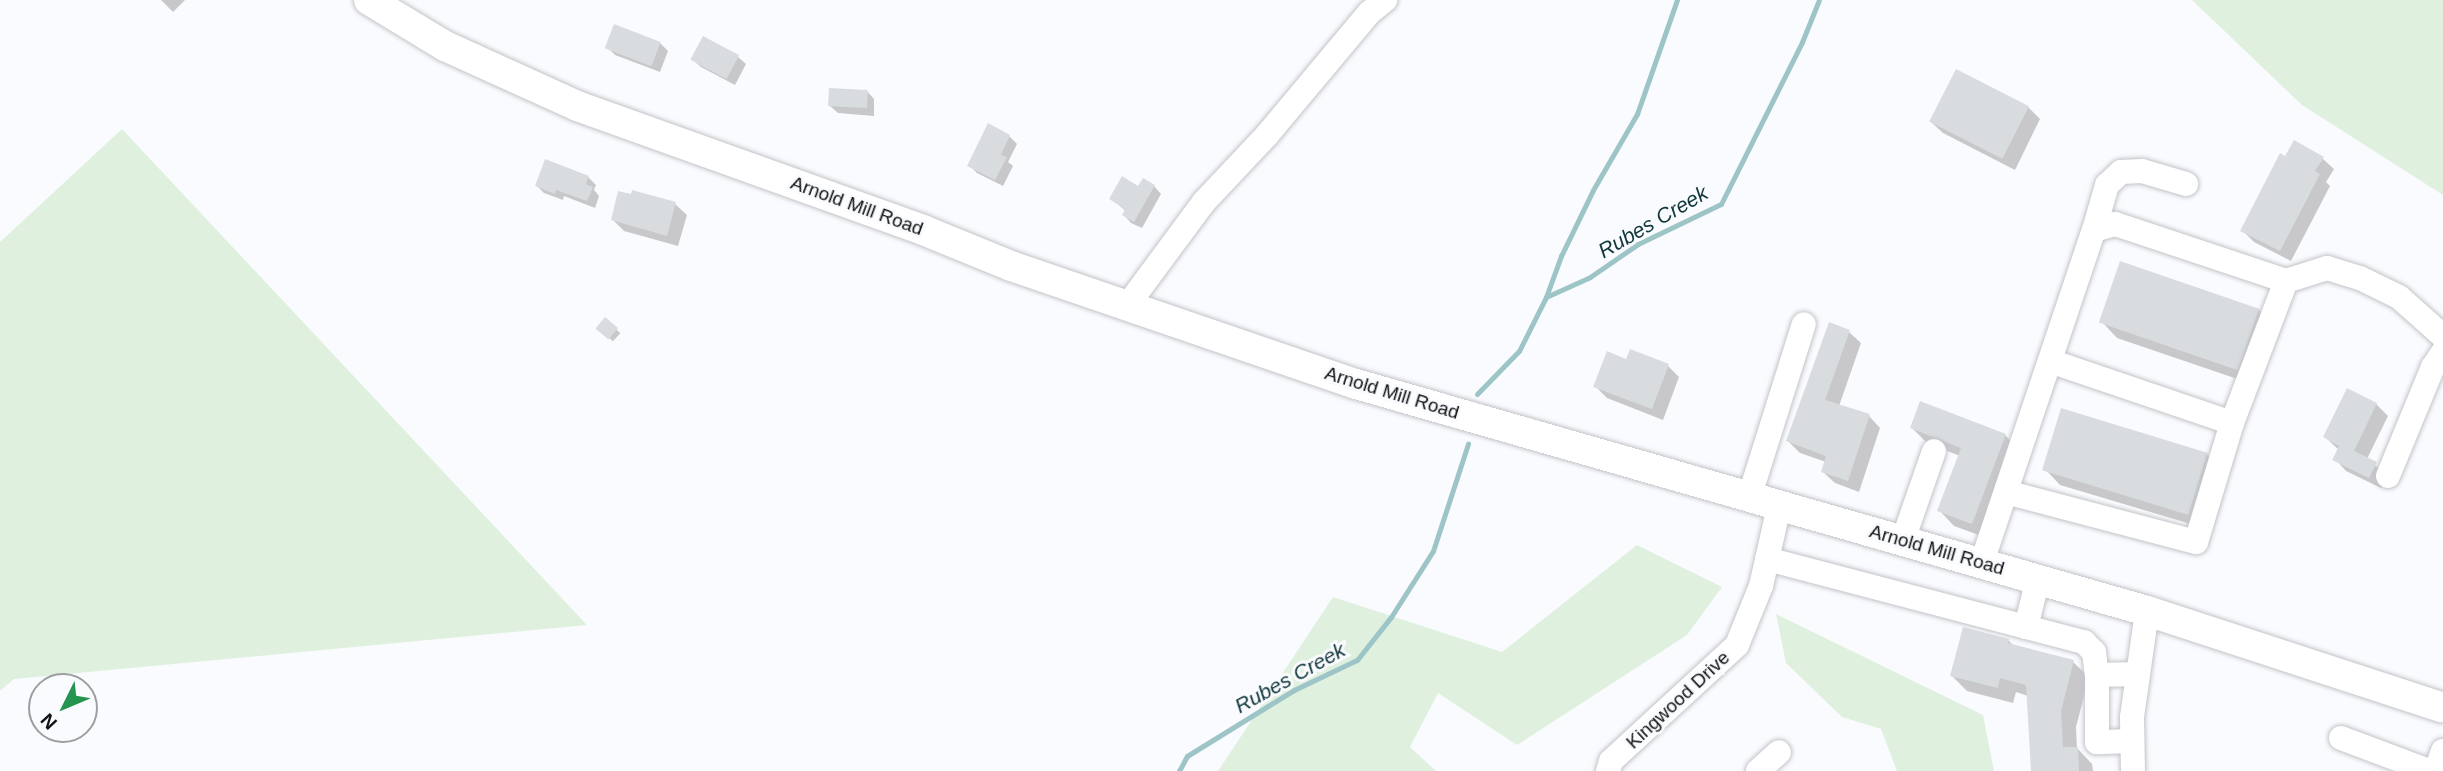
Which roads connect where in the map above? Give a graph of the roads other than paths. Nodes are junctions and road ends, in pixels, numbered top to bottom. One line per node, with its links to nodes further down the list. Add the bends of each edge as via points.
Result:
1 (369, 0): 6 (main road, Arnold Mill Road, via 445,46 577,106)
2 (1385, 0): 6 (street, via 1204,202)
3 (2186, 184): 4 (street, via 2142,171 2121,172 2107,185)
4 (2094, 230): 5 (street, via 2115,224); 10 (street)
5 (2286, 281): 8 (street, via 2327,268 2360,278 2399,297); 11 (street)
6 (1127, 306): 15 (main road, Arnold Mill Road, via 1356,384)
7 (1804, 324): 15 (street)
8 (2443, 336)
9 (2443, 352): 13 (street)
10 (2050, 361): 11 (street); 14 (street)
11 (2232, 423): 14 (street, via 2196,542)
12 (1934, 451): 17 (street)
13 (2388, 475)
14 (2006, 492): 19 (street)
15 (1749, 498): 16 (main road, Arnold Mill Road)
16 (1779, 507): 17 (main road, Arnold Mill Road); 18 (street, Kingwood Drive)
17 (1903, 540): 19 (main road, Arnold Mill Road)
18 (1767, 559): 22 (street); 30 (street, Kingwood Drive, via 1737,645 1611,761)
19 (1982, 562): 20 (main road, Arnold Mill Road)
20 (2038, 579): 21 (main road, Arnold Mill Road); 22 (street)
21 (2147, 611): 23 (street); 25 (main road, Arnold Mill Road)
22 (2026, 627): 24 (street, via 2084,642 2094,652)
23 (2137, 674): 24 (street); 27 (street)
24 (2097, 675): 27 (street, via 2097,742)
25 (2443, 708)
26 (2341, 738): 33 (street)
27 (2132, 741): 32 (street)
28 (2443, 751): 34 (street)
29 (1780, 752): 31 (street)
30 (1608, 771)
31 (1758, 771)
32 (2133, 771)
33 (2430, 771)
34 (2436, 771)

